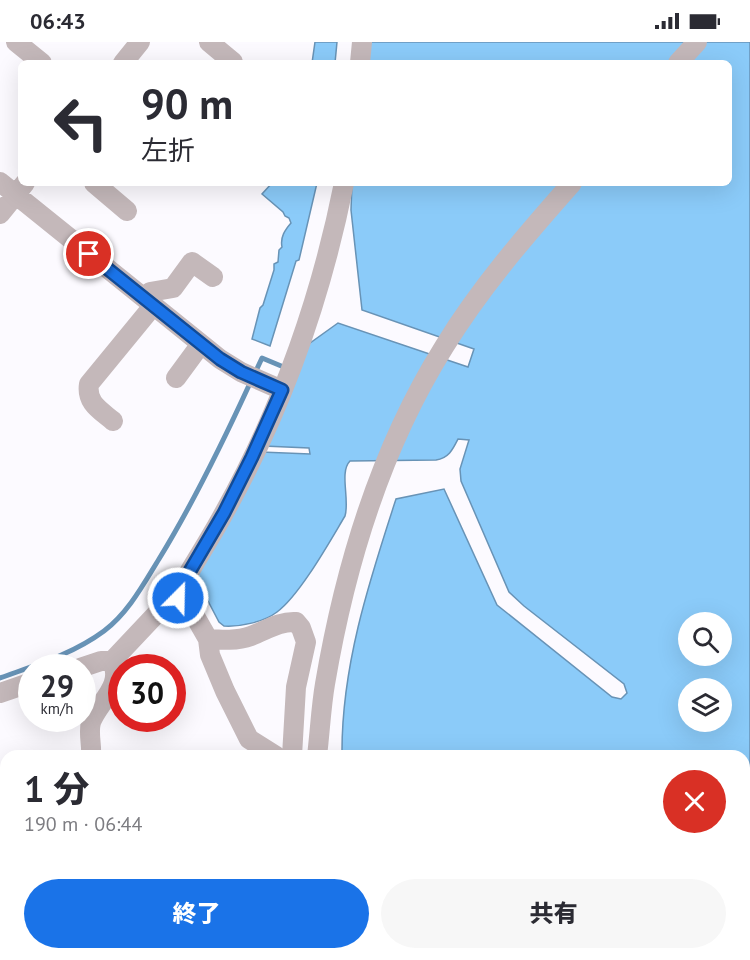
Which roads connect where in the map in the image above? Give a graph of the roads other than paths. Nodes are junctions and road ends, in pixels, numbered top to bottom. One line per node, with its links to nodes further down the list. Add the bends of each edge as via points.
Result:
1 (16, 42): 6 (street)
2 (139, 42): 7 (street)
3 (209, 42): 8 (street)
4 (362, 42): 9 (street)
5 (697, 42): 10 (street)
6 (38, 60)
7 (125, 60)
8 (231, 60)
9 (360, 60)
10 (681, 60)
11 (0, 182): 15 (street)
12 (98, 186): 16 (street)
13 (343, 186): 22 (street, via 298,353)
14 (569, 186): 33 (street, via 481,293 443,348 392,447 360,530 341,599 324,686)
15 (20, 189): 17 (street); 19 (street)
16 (127, 211)
17 (0, 214)
18 (213, 277): 19 (street, via 192,262 173,288 150,292)
19 (149, 302): 20 (street); 23 (street, via 89,384 87,394 91,402)
20 (201, 344): 21 (street); 22 (street, via 241,372)
21 (176, 378)
22 (273, 386): 24 (street, via 252,457)
23 (113, 421)
24 (178, 598): 25 (street, via 188,604); 26 (street, via 169,601)
25 (208, 639): 30 (street, via 210,655); 32 (street, via 248,637 284,622 296,622 301,628 306,642 296,687)
26 (119, 654)
27 (18, 687): 28 (street)
28 (0, 693)
29 (108, 694): 31 (street, via 91,722 89,731)
30 (251, 748)
31 (95, 750)
32 (292, 750)
33 (318, 750)

